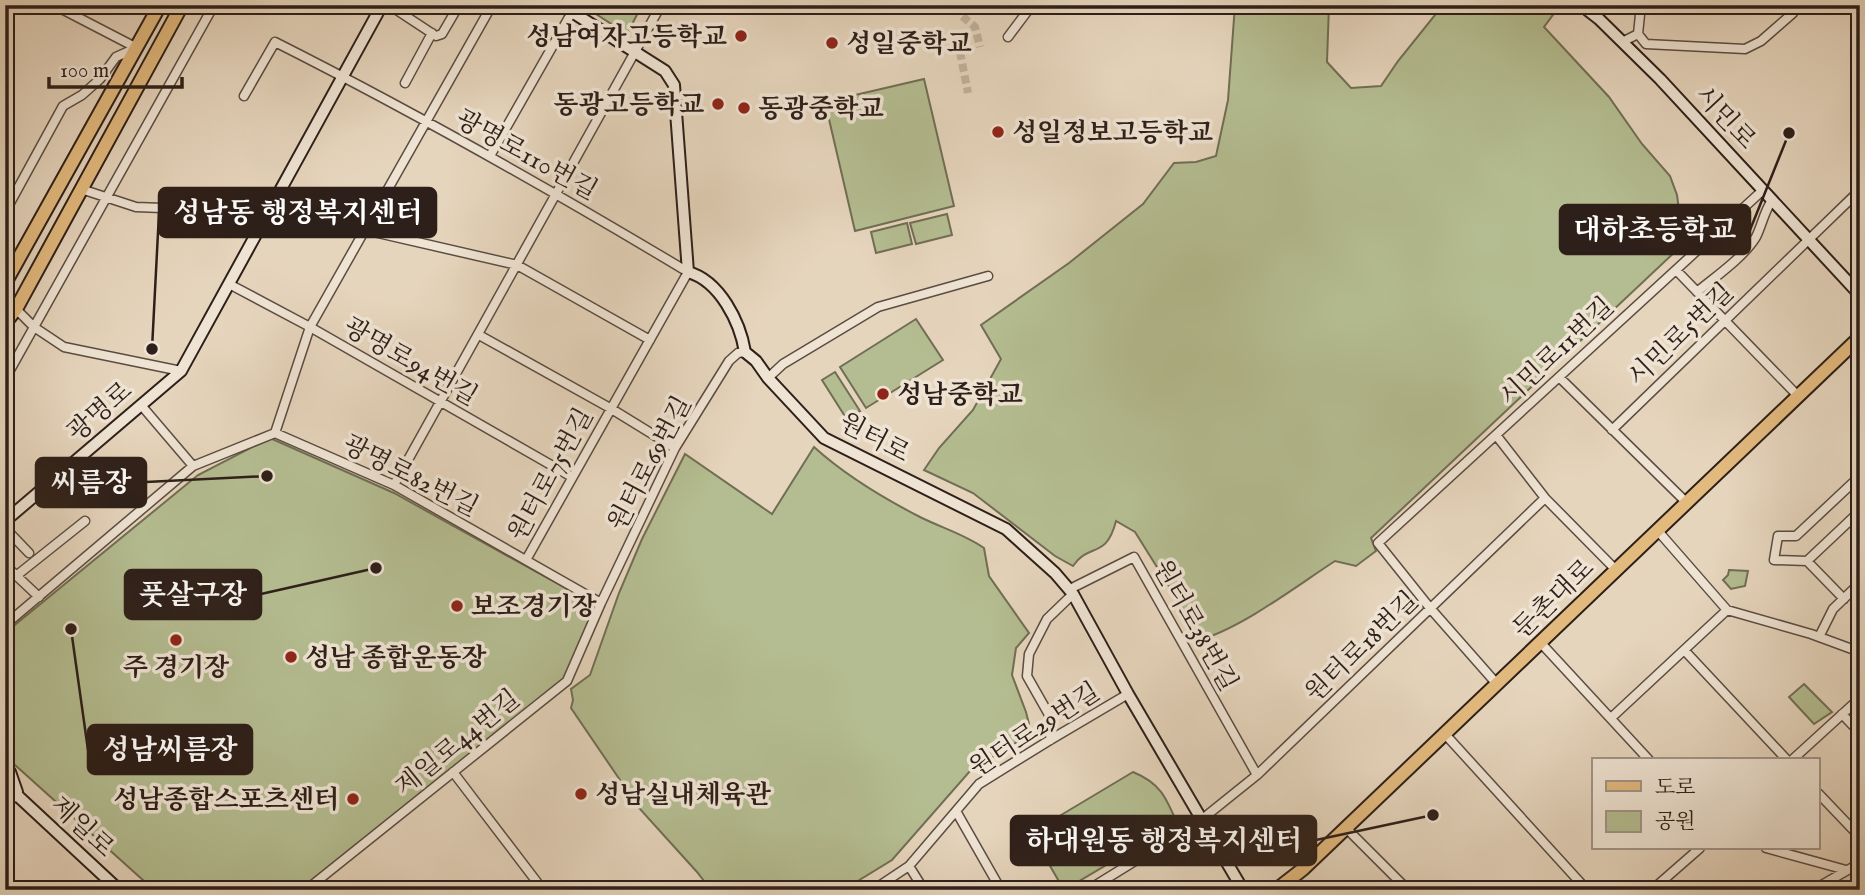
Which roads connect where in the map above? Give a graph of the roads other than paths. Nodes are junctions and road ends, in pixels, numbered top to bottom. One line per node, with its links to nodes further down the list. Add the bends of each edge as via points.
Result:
1 (15, 5): 17 (street)
2 (54, 5): 22 (street)
3 (160, 5): 22 (main road)
4 (182, 5): 29 (main road)
5 (214, 5): 34 (street)
6 (382, 5): 24 (main road, 광명로)
7 (389, 5): 18 (street)
8 (459, 5): 18 (street, via 442,34)
9 (492, 5): 27 (street)
10 (561, 5): 16 (main road)
11 (661, 5): 23 (street)
12 (1032, 5): 20 (street)
13 (1581, 5): 21 (main road, 시민로)
14 (1641, 5): 19 (street)
15 (1796, 5): 19 (street, via 1761,41 1745,49 1646,44)
16 (572, 12): 23 (main road); 28 (street)
17 (5, 21)
18 (432, 33): 25 (street)
19 (1638, 34): 21 (street)
20 (1008, 37)
21 (1622, 42): 30 (main road, 시민로)
22 (137, 48): 33 (street, via 116,57 100,79 63,106); 44 (main road)
23 (635, 53): 32 (street); 42 (main road, via 665,71 674,85)
24 (343, 77): 26 (street, via 275,42); 27 (street, 광명로110번길); 37 (main road, 광명로)
25 (405, 83)
26 (244, 96)
27 (428, 122): 28 (street, 광명로110번길); 38 (street)
28 (490, 156): 32 (street, 광명로110번길)
29 (81, 189): 34 (street); 48 (main road)
30 (1763, 190): 35 (main road, 시민로); 41 (street, 시민로11번길)
31 (1860, 190): 39 (street, 시민로5번길)
32 (558, 194): 40 (street); 42 (street, 광명로110번길)
33 (8, 198): 36 (street)
34 (108, 198): 37 (street, via 136,207); 51 (street)
35 (1772, 200): 39 (main road, 시민로); 46 (street, via 1749,246)
36 (5, 212)
37 (267, 212): 38 (street); 45 (main road, 광명로)
38 (365, 230): 40 (street); 52 (street)
39 (1808, 239): 47 (main road, 시민로); 49 (street, 시민로5번길)
40 (517, 265): 53 (street); 55 (street)
41 (1676, 270): 46 (street); 58 (street, 시민로11번길)
42 (688, 272): 55 (street, 원터로75번길); 56 (main road, 원터로, via 725,301)
43 (988, 276): 59 (street, via 878,307 783,364)
44 (5, 284)
45 (229, 284): 52 (street, 광명로94번길); 57 (main road, 광명로)
46 (1698, 292): 49 (street)
47 (1860, 295)
48 (16, 309): 50 (main road); 51 (street)
49 (1724, 320): 61 (street); 65 (street, 시민로5번길)
50 (5, 323)
51 (34, 327): 57 (street, via 64,347); 60 (street)
52 (310, 327): 62 (street, 광명로94번길); 66 (street)
53 (479, 335): 62 (street); 64 (street, 원터로75번길)
54 (1860, 337): 61 (main road, 둔촌대로)
55 (650, 340): 64 (street, 원터로75번길)
56 (745, 352): 59 (main road, 원터로); 68 (street, 원터로69번길, via 729,360)
57 (181, 371): 63 (main road, 광명로)
58 (1559, 377): 65 (street); 67 (street, 시민로11번길)
59 (768, 378): 87 (main road, 원터로, via 824,438 1006,529)
60 (5, 379)
61 (1798, 397): 74 (main road, 둔촌대로)
62 (439, 402): 70 (street, 광명로94번길); 72 (street)
63 (141, 405): 69 (street); 76 (main road, 광명로)
64 (610, 408): 68 (street, 원터로75번길); 70 (street, 원터로75번길)
65 (1612, 430): 74 (street)
66 (275, 433): 69 (street); 72 (street, 광명로82번길)
67 (1496, 435): 73 (street); 91 (street, 시민로11번길, via 1378,543)
68 (676, 449): 90 (street, 원터로69번길)
69 (193, 466): 88 (street)
70 (572, 477): 81 (street, 원터로75번길)
71 (1860, 477): 82 (street, via 1796,536 1779,536 1774,560)
72 (394, 485): 81 (street, 광명로82번길)
73 (1545, 498): 84 (street); 91 (street, 원터로18번길)
74 (1686, 502): 79 (main road, 둔촌대로)
75 (1860, 511): 82 (street)
76 (5, 521)
77 (85, 521): 85 (street)
78 (5, 528): 80 (street)
79 (1658, 531): 84 (main road, 둔촌대로); 92 (street)
80 (29, 553)
81 (526, 560): 90 (street, 광명로82번길)
82 (1807, 561): 89 (street)
83 (5, 565): 85 (street)
84 (1616, 570): 95 (main road, 둔촌대로)
85 (16, 576): 88 (street)
86 (1860, 583): 89 (street)
87 (1071, 592): 99 (main road, 원터로); 105 (street, via 1047,619 1029,654 1027,676 1052,720); 111 (street, 원터로38번길, via 1134,557)
88 (39, 597): 93 (street)
89 (1843, 598): 94 (street)
90 (601, 603): 110 (street, 제일로44번길, via 567,681)
91 (1430, 608): 98 (street); 111 (street, 원터로18번길)
92 (1727, 610): 94 (street); 96 (street)
93 (5, 625)
94 (1819, 637): 97 (street)
95 (1540, 642): 98 (main road, 둔촌대로); 102 (street)
96 (1685, 650): 102 (street); 107 (street)
97 (1860, 652)
98 (1496, 684): 103 (main road, 둔촌대로)
99 (1128, 694): 105 (street, 원터로29번길); 118 (main road, 원터로)
100 (1860, 698): 101 (street)
101 (1842, 714): 104 (street); 108 (street)
102 (1611, 718): 106 (street)
103 (1444, 733): 119 (main road, 둔촌대로); 136 (street)
104 (1860, 733)
105 (1050, 740): 117 (street, 원터로29번길, via 979,785)
106 (1648, 758)
107 (1785, 758)
108 (1794, 758)
109 (5, 768): 114 (main road)
110 (453, 772): 127 (street, 제일로44번길); 128 (street)
111 (1257, 775): 118 (street, 원터로18번길)
112 (5, 784): 114 (main road, 제일로)
113 (5, 790): 114 (main road)
114 (18, 795): 116 (street); 126 (main road, 제일로)
115 (1820, 795): 120 (street)
116 (5, 806)
117 (957, 811): 124 (street, 원터로29번길); 131 (street)
118 (1202, 820): 132 (street, 원터로18번길); 133 (main road, 원터로)
119 (1346, 828): 134 (main road, 둔촌대로); 135 (street)
120 (1860, 837)
121 (1698, 850): 137 (street)
122 (1773, 850): 125 (street)
123 (1860, 863): 125 (street)
124 (909, 866): 129 (street, 원터로29번길); 130 (street)
125 (1846, 870): 138 (street)
126 (111, 887)
127 (306, 890)
128 (543, 890)
129 (873, 890)
130 (923, 890)
131 (1001, 890)
132 (1088, 890)
133 (1243, 890)
134 (1276, 890)
135 (1408, 890)
136 (1587, 890)
137 (1652, 890)
138 (1812, 890)

